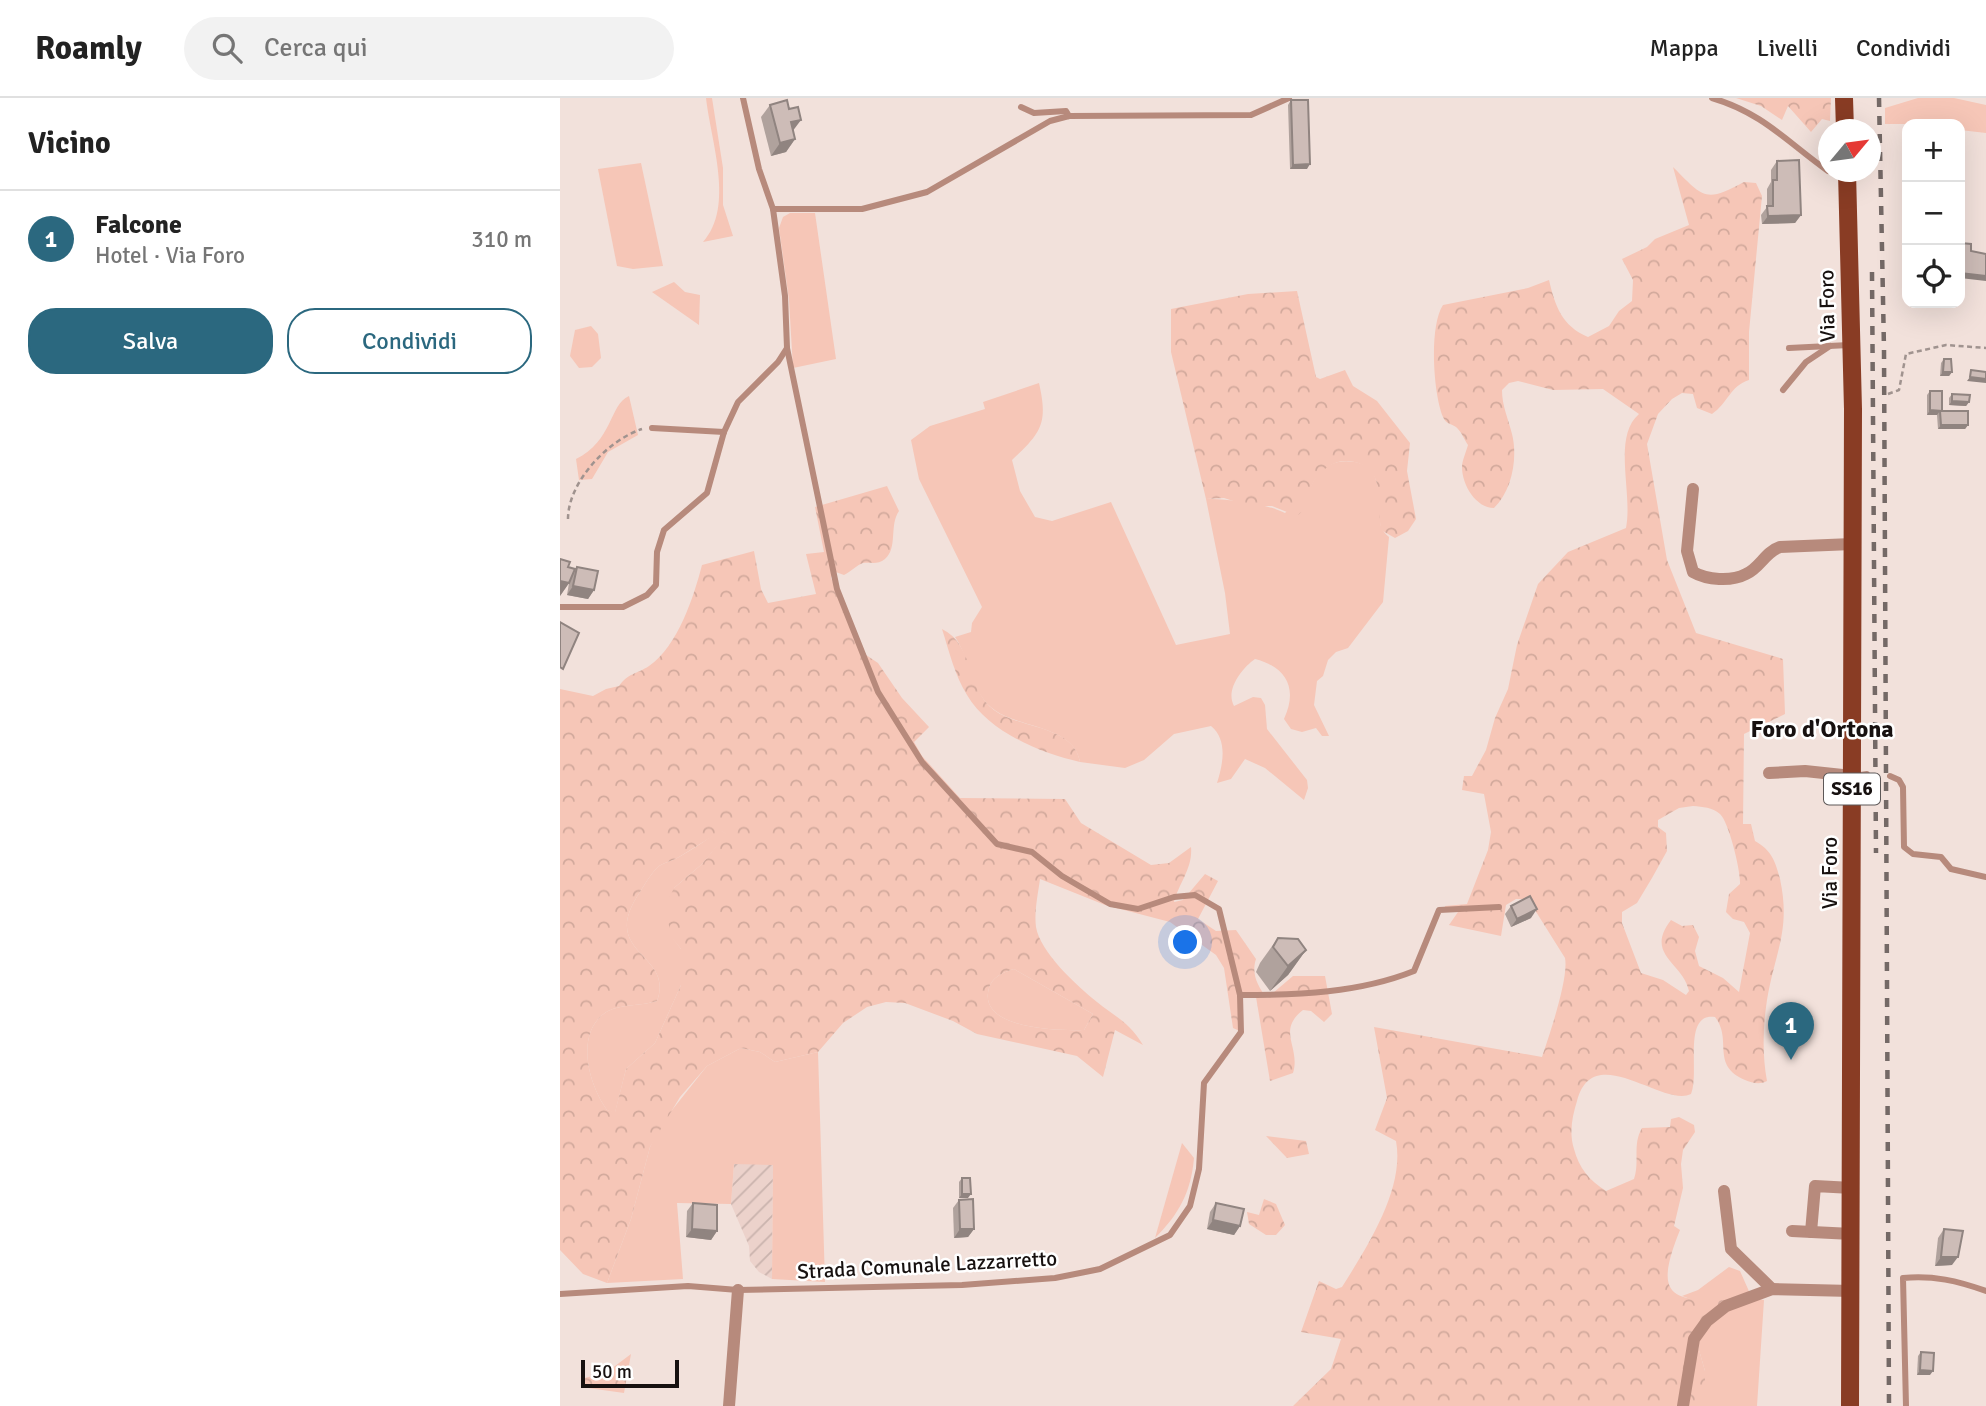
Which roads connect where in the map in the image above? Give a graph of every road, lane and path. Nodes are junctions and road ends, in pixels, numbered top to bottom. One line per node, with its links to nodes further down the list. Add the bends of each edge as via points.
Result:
1 (743, 98): 10 (lane)
2 (1289, 98): 6 (lane, via 1251,115)
3 (1712, 98): 8 (lane, via 1765,119)
4 (1844, 98): 7 (main road)
5 (1021, 107): 6 (lane, via 1034,113 1066,111)
6 (1069, 116): 10 (lane, via 1050,121 927,192 862,209)
7 (1845, 119)
8 (1818, 162)
9 (1847, 182): 11 (main road, Via Foro / SS16)
10 (772, 209): 13 (lane, via 785,296)
11 (1851, 345): 12 (lane); 22 (main road, Via Foro / SS16)
12 (1830, 346): 14 (lane); 16 (lane, via 1806,362)
13 (787, 348): 19 (lane, via 738,402); 29 (lane, via 837,589 878,692 922,762 997,844 1032,852 1062,877 1110,904 1138,909 1195,895 1219,909)
14 (1789, 348)
15 (1986, 348): 17 (path, via 1946,345 1906,354 1899,390)
16 (1783, 390)
17 (1888, 394)
18 (652, 428): 19 (lane); 21 (path, via 622,438 600,456 579,486)
19 (724, 432): 23 (lane, via 707,493 664,530 657,552 656,585 647,595 623,607)
20 (1693, 489): 22 (street, via 1686,551 1693,572 1707,580 1746,574 1780,547)
21 (568, 519)
22 (1852, 544): 25 (main road, Via Foro / SS16)
23 (560, 607)
24 (1769, 773): 25 (street)
25 (1860, 775): 30 (main road, Via Foro / SS16)
26 (1890, 776): 27 (lane, via 1903,787 1904,847 1913,854 1941,857 1951,869)
27 (1986, 877)
28 (1499, 907): 29 (lane, via 1439,910 1414,971 1392,980 1310,992)
29 (1240, 995): 36 (lane, Strada Comunale Lazzarretto, via 1241,1032 1204,1083 1199,1168 1190,1206 1170,1235 1100,1269 1055,1278)
30 (1852, 1188): 33 (street, via 1815,1186); 34 (main road, Via Foro / SS16)
31 (1724, 1191): 35 (street, via 1731,1250)
32 (1792, 1231): 33 (street)
33 (1811, 1232): 34 (street)
34 (1852, 1234): 37 (main road, Via Foro / SS16)
35 (1772, 1289): 37 (street); 41 (street, via 1726,1306 1707,1321 1694,1339)
36 (737, 1290): 39 (lane, Strada Comunale Lazzarretto, via 688,1286); 40 (street)
37 (1852, 1291): 42 (main road, Via Foro / SS16)
38 (1986, 1291): 43 (lane, via 1954,1280 1903,1278)
39 (560, 1294)
40 (729, 1406)
41 (1683, 1406)
42 (1850, 1406)
43 (1906, 1406)

